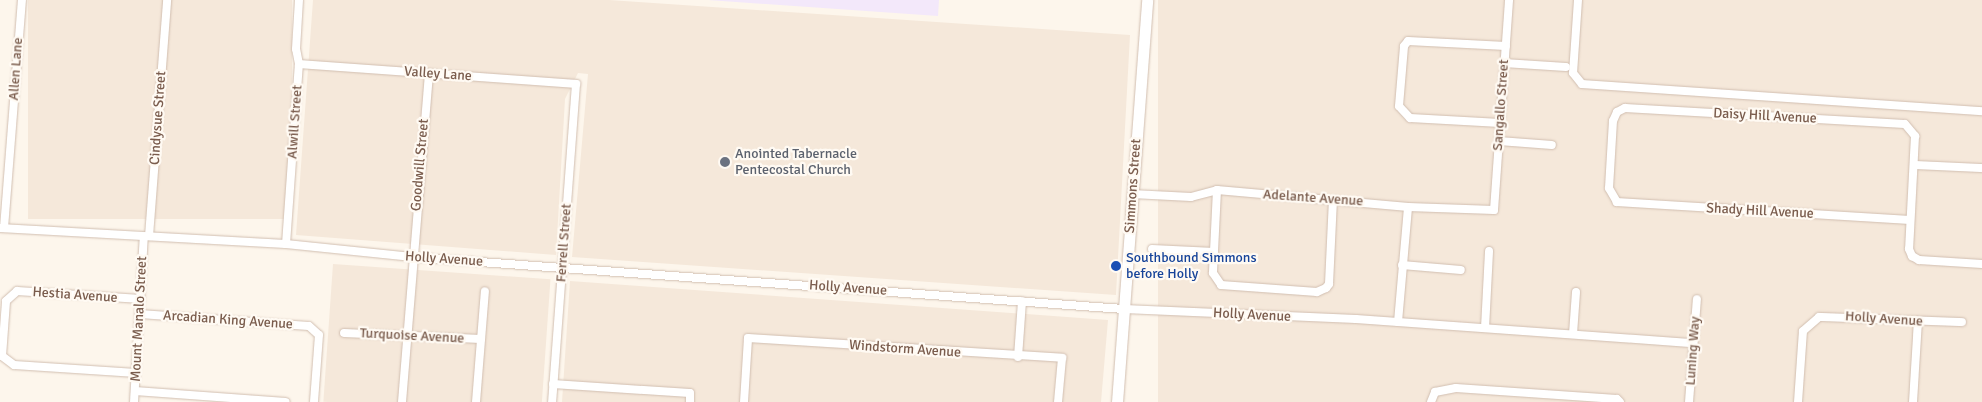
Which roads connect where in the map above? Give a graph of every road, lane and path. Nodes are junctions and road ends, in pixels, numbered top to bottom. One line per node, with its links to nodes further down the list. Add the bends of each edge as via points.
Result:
1 (22, 0): 26 (street, Allen Lane)
2 (167, 0): 27 (street, Cindysue Street)
3 (300, 0): 9 (street, Alwill Street, via 296,49)
4 (1147, 0): 20 (main road, Simmons Street)
5 (1508, 0): 7 (street, Sangallo Street)
6 (1578, 0): 13 (street, via 1573,73 1582,84)
7 (1506, 46): 8 (street, Sangallo Street); 14 (street, via 1408,41 1404,46 1401,110 1410,118)
8 (1504, 63): 10 (street); 14 (street, Sangallo Street)
9 (300, 64): 11 (street, Valley Lane); 28 (street, Alwill Street)
10 (1566, 67)
11 (428, 73): 12 (street, Valley Lane); 32 (street, Goodwill Street)
12 (576, 84): 35 (street, Ferrell Street)
13 (1982, 110)
14 (1500, 123): 15 (street, Sangallo Street)
15 (1499, 141): 16 (street); 24 (street, Sangallo Street)
16 (1552, 146)
17 (1914, 164): 18 (street); 21 (street, Daisy Hill Avenue, via 1915,136 1905,124 1625,108 1617,112 1613,121); 25 (street)
18 (1982, 168)
19 (1217, 190): 20 (street, Adelante Avenue, via 1192,197); 22 (street, Adelante Avenue); 31 (street)
20 (1132, 194): 42 (main road, Simmons Street)
21 (1611, 197): 25 (street, Shady Hill Avenue, via 1621,203)
22 (1333, 200): 23 (street, Adelante Avenue); 31 (street, via 1329,284 1318,292 1220,285 1212,273)
23 (1408, 206): 24 (street, Adelante Avenue); 34 (street)
24 (1494, 210)
25 (1910, 220): 33 (street, via 1909,249 1912,256 1919,260)
26 (2, 228): 27 (street, Holly Avenue)
27 (146, 236): 28 (street, Holly Avenue); 39 (street, Mount Manalo Street)
28 (286, 244): 32 (street, Holly Avenue)
29 (1152, 249): 31 (street)
30 (1489, 251): 47 (street)
31 (1214, 252)
32 (412, 258): 35 (street, Holly Avenue); 50 (street, Goodwill Street)
33 (1982, 264)
34 (1402, 265): 36 (street); 45 (street)
35 (563, 267): 41 (street, Holly Avenue); 55 (street, Ferrell Street)
36 (1460, 270)
37 (485, 292): 51 (street)
38 (1576, 292): 49 (street)
39 (140, 299): 43 (street, Mount Manalo Street); 54 (street, Hestia Avenue, via 17,291 6,301 2,356 14,365)
40 (1697, 299): 52 (street, Luning Way)
41 (1022, 301): 42 (street, Holly Avenue); 53 (street)
42 (1124, 309): 45 (street, Holly Avenue); 67 (main road, Simmons Street)
43 (140, 314): 54 (street, Mount Manalo Street); 60 (street, Arcadian King Avenue, via 309,326 319,335)
44 (1918, 321): 46 (street, Holly Avenue); 70 (street, Holly Avenue, via 1831,315 1808,324 1803,331); 71 (street)
45 (1398, 322): 47 (street, Holly Avenue)
46 (1962, 322)
47 (1485, 328): 49 (street, Holly Avenue)
48 (344, 333): 50 (street, Turquoise Avenue)
49 (1573, 334): 52 (street, Holly Avenue)
50 (407, 336): 51 (street, Turquoise Avenue); 61 (street, Goodwill Street)
51 (481, 339): 62 (street)
52 (1693, 343): 69 (street, Luning Way)
53 (1018, 357): 65 (street, Windstorm Avenue, via 748,338); 66 (street, Windstorm Avenue, via 1062,358)
54 (136, 373): 56 (street, Mount Manalo Street)
55 (553, 384): 63 (street, Ferrell Street); 64 (street, via 690,393)
56 (135, 391): 58 (street, Mount Manalo Street); 59 (street)
57 (1619, 400): 68 (street, via 1456,388 1435,392)
58 (134, 402)
59 (286, 402)
60 (314, 402)
61 (402, 402)
62 (476, 402)
63 (552, 402)
64 (690, 402)
65 (744, 402)
66 (1058, 402)
67 (1117, 402)
68 (1431, 402)
69 (1689, 402)
70 (1798, 402)
71 (1913, 402)

